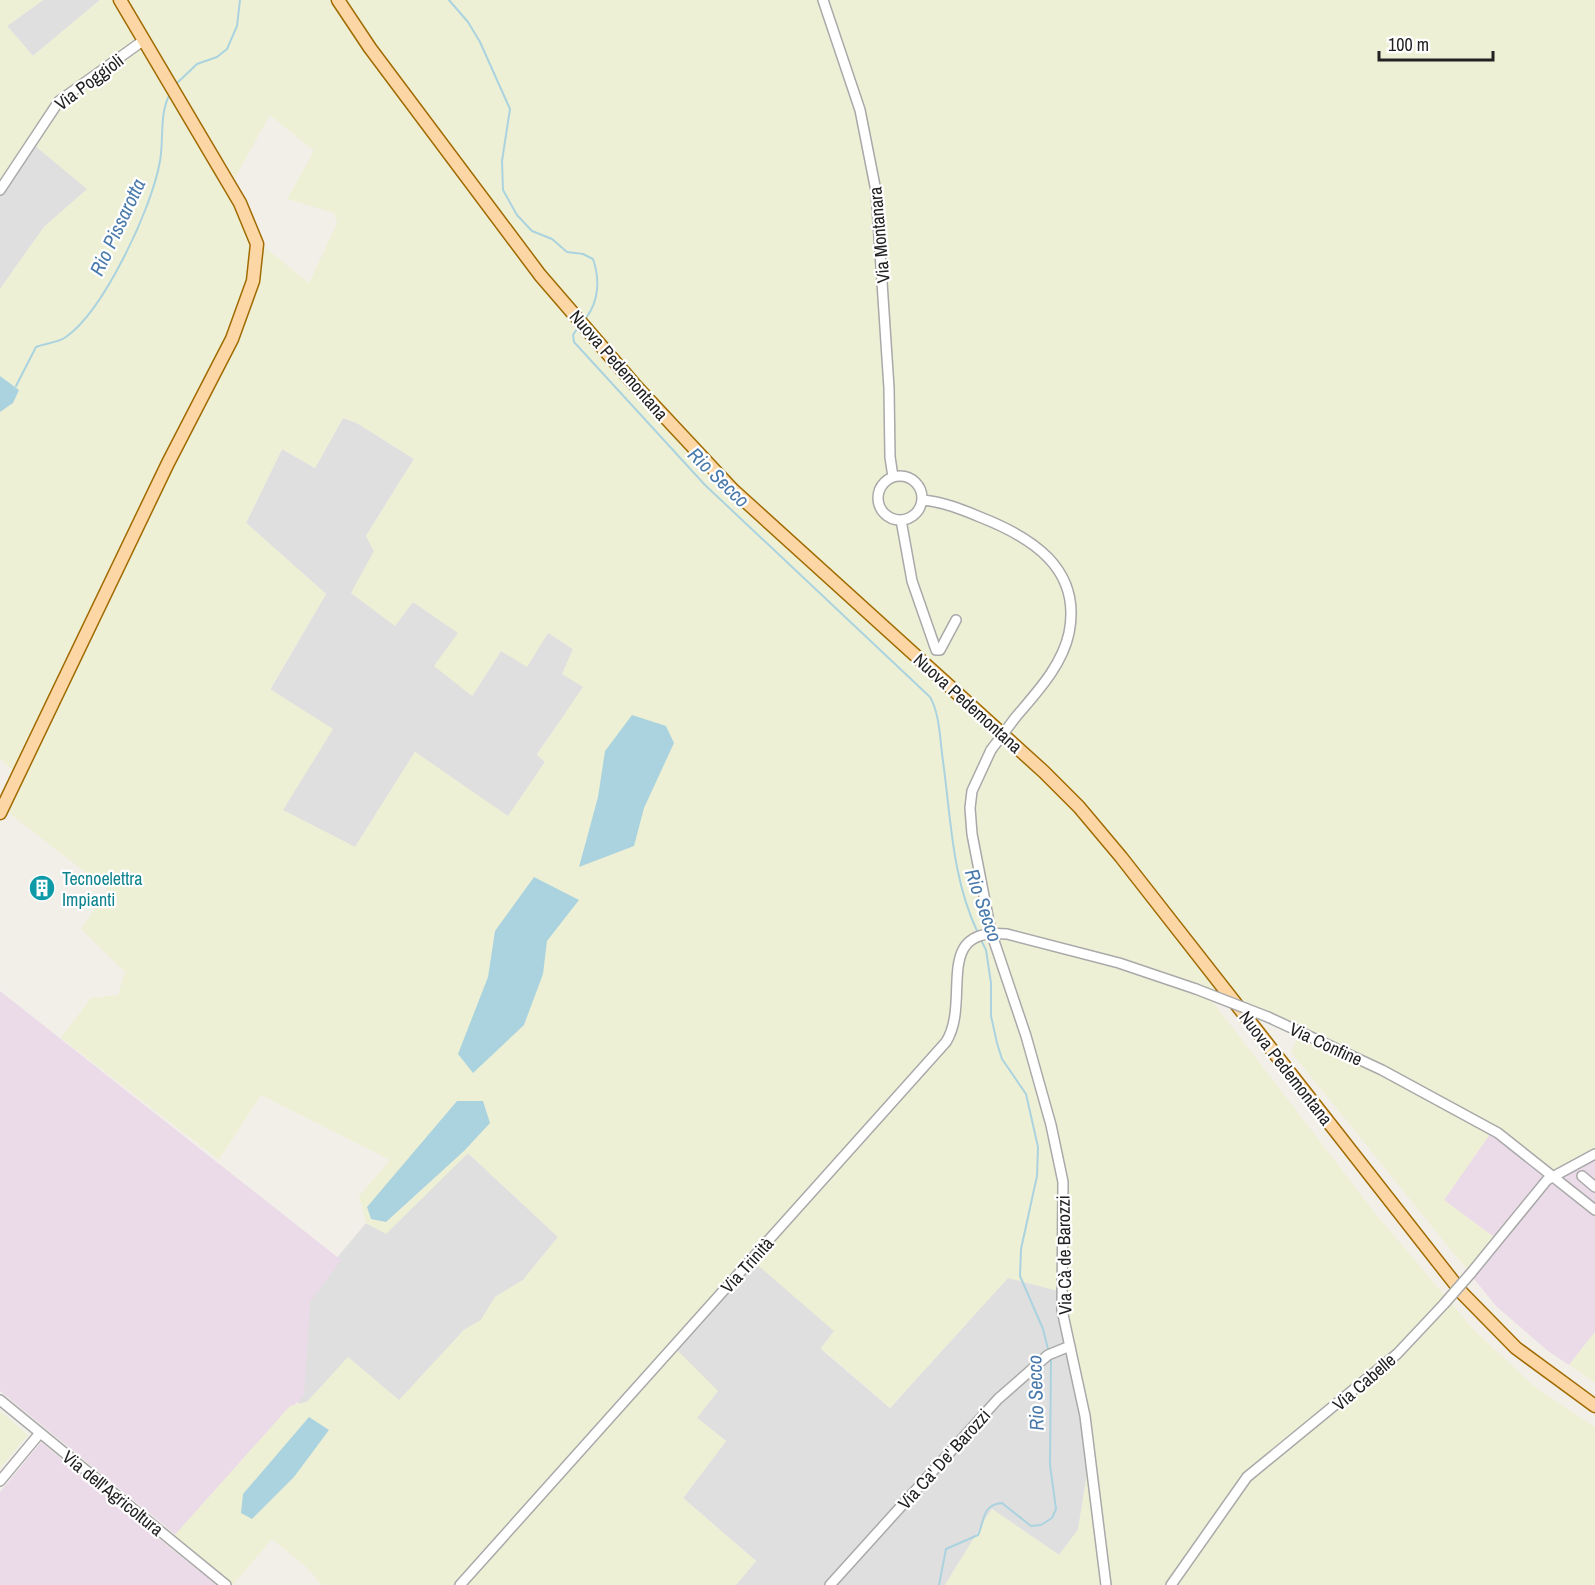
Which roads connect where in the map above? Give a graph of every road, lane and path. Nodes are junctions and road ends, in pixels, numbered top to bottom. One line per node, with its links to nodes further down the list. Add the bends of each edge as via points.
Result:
1 (120, 0): 4 (main road)
2 (338, 0): 19 (main road, Nuova Pedemontana, via 540,275 634,384 733,490 1079,807 1478,1311 1539,1366)
3 (823, 0): 6 (street, Via Montanara, via 860,110 876,191)
4 (144, 40): 5 (street, Via Poggioli, via 59,101); 10 (main road, via 240,202 257,243 253,281 232,339)
5 (0, 190)
6 (893, 477): 7 (street, via 914,480); 8 (street, via 882,485 878,498 888,517)
7 (923, 500): 8 (street, via 916,514); 11 (street, bridge, via 953,506 1020,534 1049,557 1063,579 1071,613 1064,649 1046,680 991,750 977,776 970,808)
8 (902, 520): 9 (street, via 912,581 936,650 945,645)
9 (956, 620)
10 (0, 813)
11 (989, 932): 13 (street, Via Confine, bridge, via 1119,963 1268,1017 1382,1070 1498,1133); 17 (street, Via Cà de Barozzi, via 1026,1036 1063,1182 1062,1310); 23 (street, Via Trinità, via 974,937 963,947 954,1023 946,1042)
12 (1595, 1154): 13 (street, Via Cabelle)
13 (1555, 1176): 16 (street, Via Confine); 26 (street, Via Cabelle, bridge, via 1544,1183 1471,1273 1397,1354 1247,1477)
14 (1582, 1176): 15 (street)
15 (1595, 1187)
16 (1595, 1210)
17 (1070, 1346): 24 (street, Via Ca' De' Barozzi, via 1051,1354 998,1399); 25 (street, Via Cà de Barozzi, via 1085,1416)
18 (0, 1400): 20 (street, Via dell'Agricoltura)
19 (1595, 1406)
20 (40, 1432): 21 (street); 22 (street, Via dell'Agricoltura)
21 (0, 1481)
22 (226, 1585)
23 (460, 1585)
24 (830, 1585)
25 (1106, 1585)
26 (1171, 1585)

